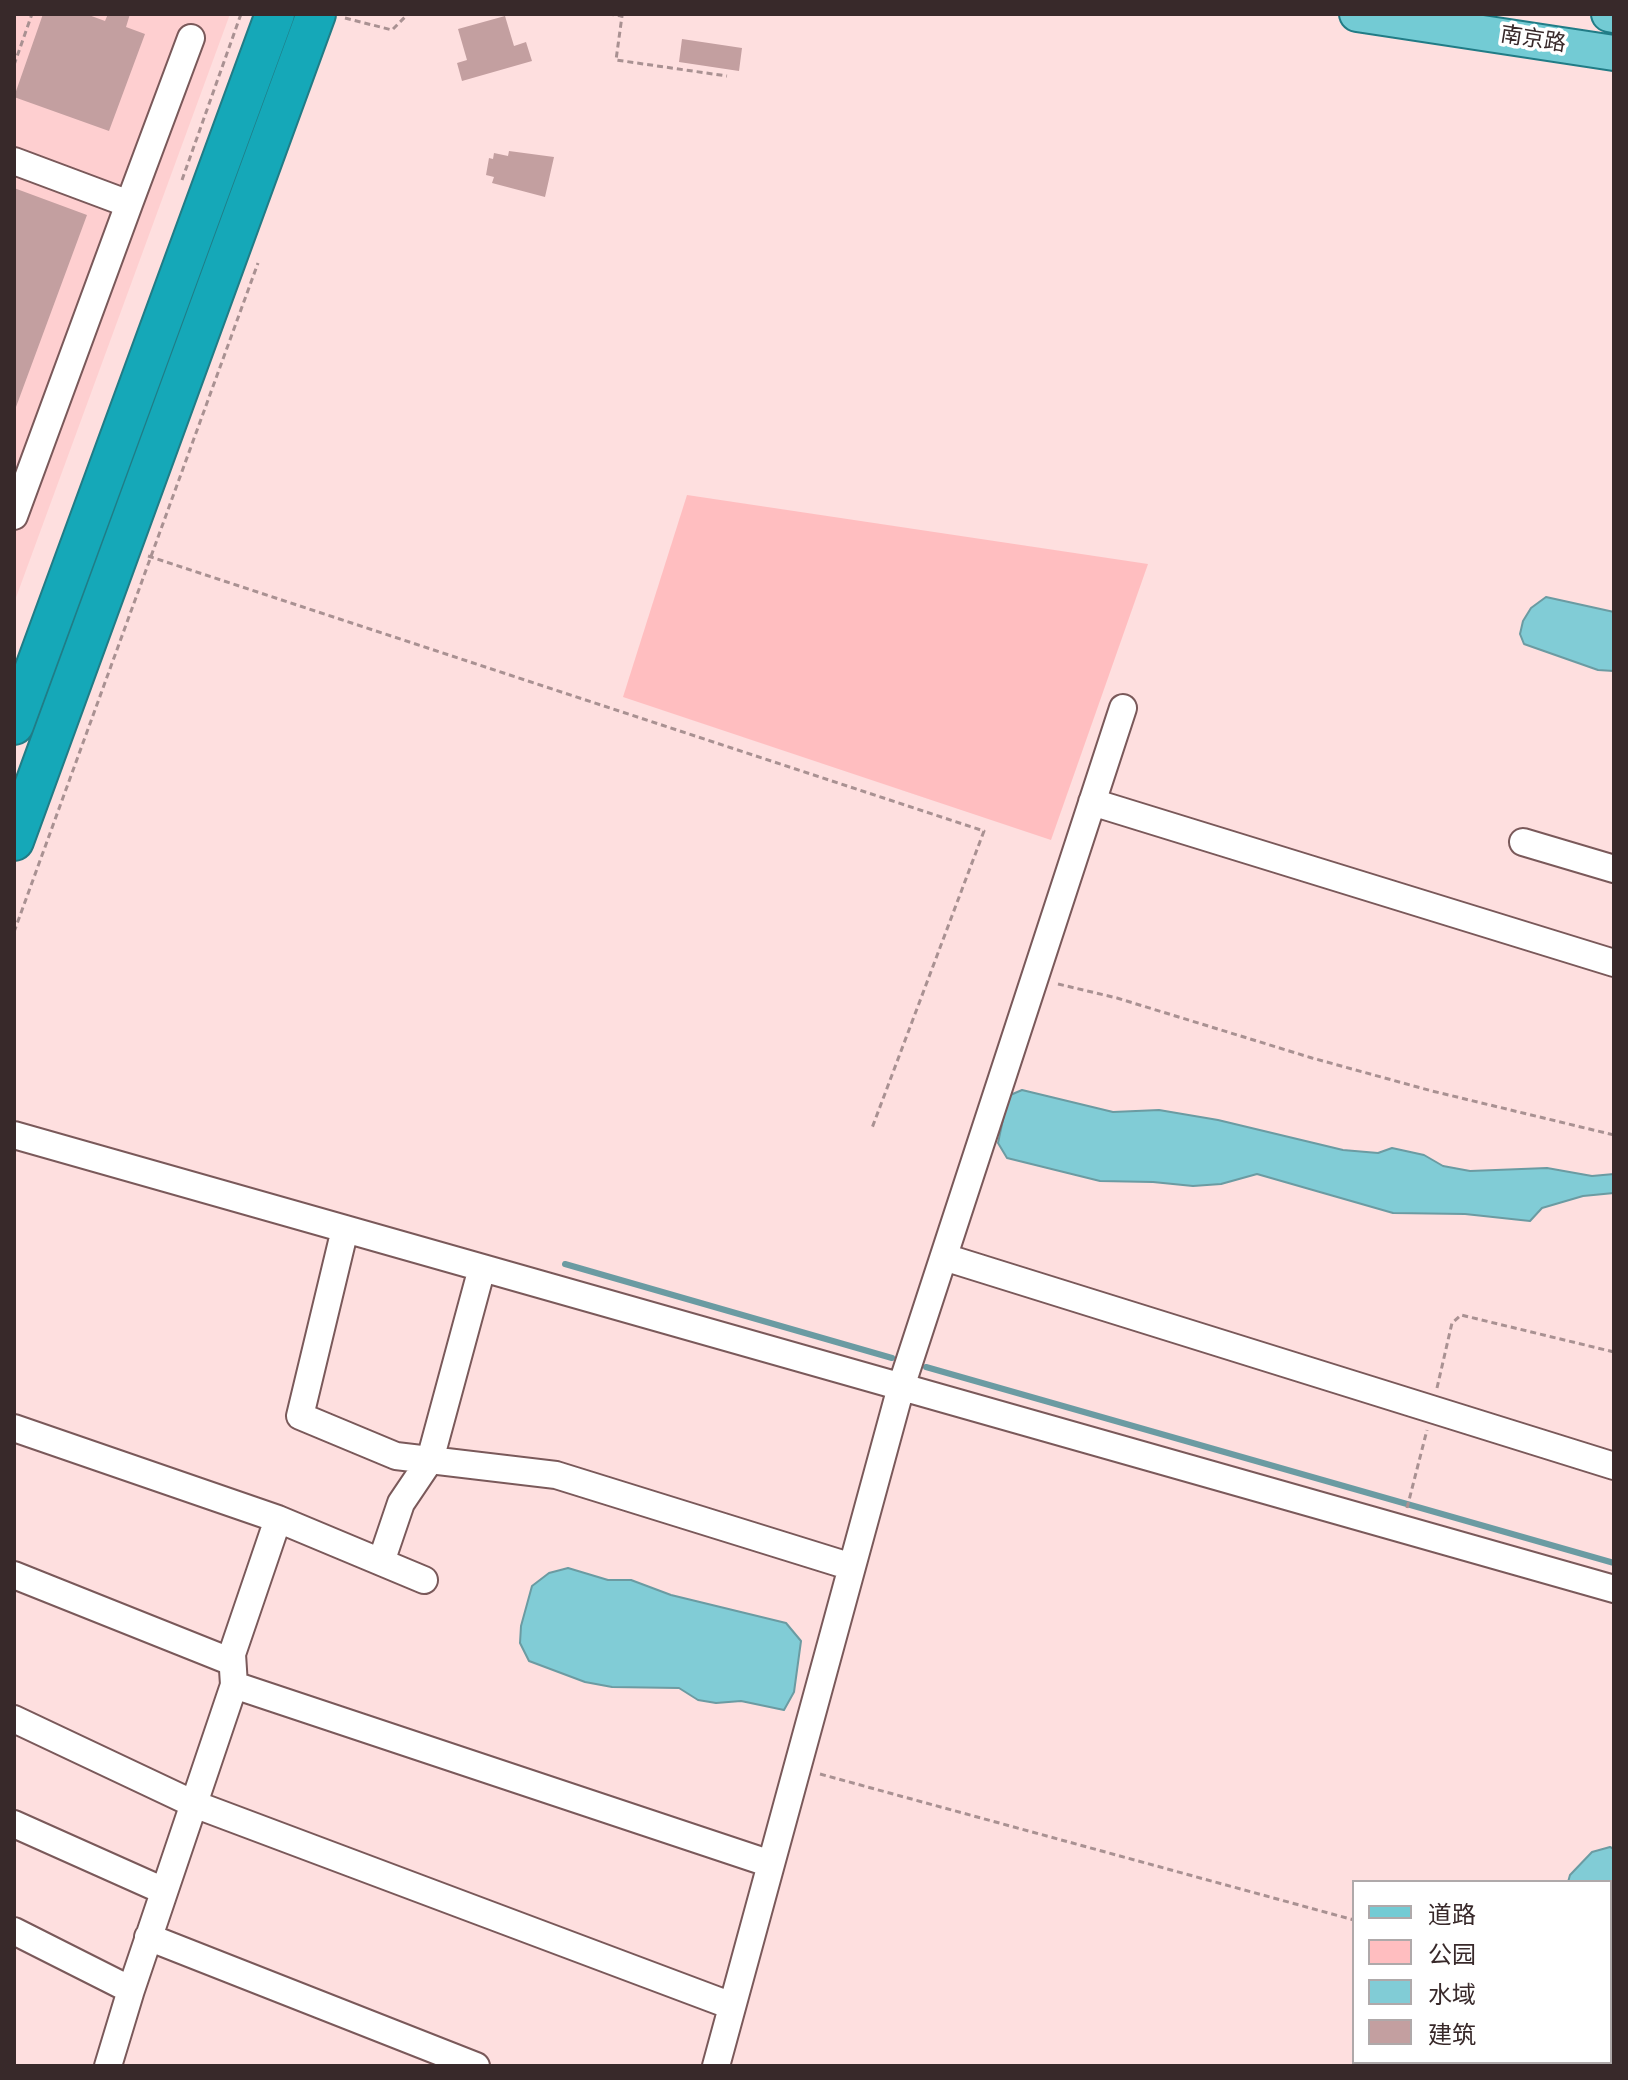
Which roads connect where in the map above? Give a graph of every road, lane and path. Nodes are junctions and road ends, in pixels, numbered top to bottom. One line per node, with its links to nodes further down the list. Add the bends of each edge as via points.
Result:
1 (32, 14): 9 (path)
2 (275, 14): 17 (highway)
3 (408, 14): 6 (path, via 392,30)
4 (608, 14): 10 (path, via 622,16 616,60)
5 (1357, 14): 8 (main road, 南京路)
6 (336, 15): 15 (highway)
7 (191, 38): 12 (street)
8 (1614, 53)
9 (14, 65)
10 (727, 76)
11 (14, 161): 12 (street)
12 (129, 204): 14 (street)
13 (259, 258): 15 (path)
14 (14, 516)
15 (137, 552): 19 (highway); 22 (path); 25 (path, via 984,831)
16 (1123, 708): 18 (street)
17 (14, 725)
18 (1092, 802): 23 (street); 24 (street)
19 (14, 841)
20 (1523, 842): 21 (street)
21 (1614, 869)
22 (14, 932)
23 (1614, 963)
24 (1035, 978): 27 (path, via 1402,1083); 29 (street)
25 (872, 1128)
26 (14, 1135): 28 (street)
27 (1614, 1135)
28 (345, 1229): 30 (street); 35 (street, via 300,1416 396,1456)
29 (944, 1257): 32 (street); 33 (street)
30 (482, 1268): 32 (street); 35 (street)
31 (1614, 1352): 33 (path, via 1461,1315 1452,1323)
32 (901, 1387): 40 (street); 43 (street)
33 (1432, 1410): 36 (street); 37 (path)
34 (14, 1428): 38 (street)
35 (430, 1460): 39 (street, via 401,1503); 40 (street, via 556,1475)
36 (1614, 1466)
37 (1405, 1512)
38 (278, 1519): 39 (street); 44 (street, via 232,1654)
39 (381, 1562): 42 (street)
40 (852, 1567): 46 (street)
41 (14, 1575): 44 (street)
42 (424, 1580)
43 (1614, 1589)
44 (233, 1674): 47 (street); 49 (street)
45 (14, 1719): 47 (street)
46 (797, 1768): 49 (street); 51 (path)
47 (194, 1804): 50 (street); 55 (street)
48 (14, 1824): 50 (street)
49 (771, 1864): 55 (street)
50 (164, 1891): 53 (street)
51 (1352, 1919)
52 (14, 1931): 54 (street)
53 (148, 1937): 54 (street); 57 (street)
54 (131, 1990): 56 (street)
55 (732, 2006): 58 (street)
56 (108, 2066)
57 (476, 2066)
58 (716, 2066)

